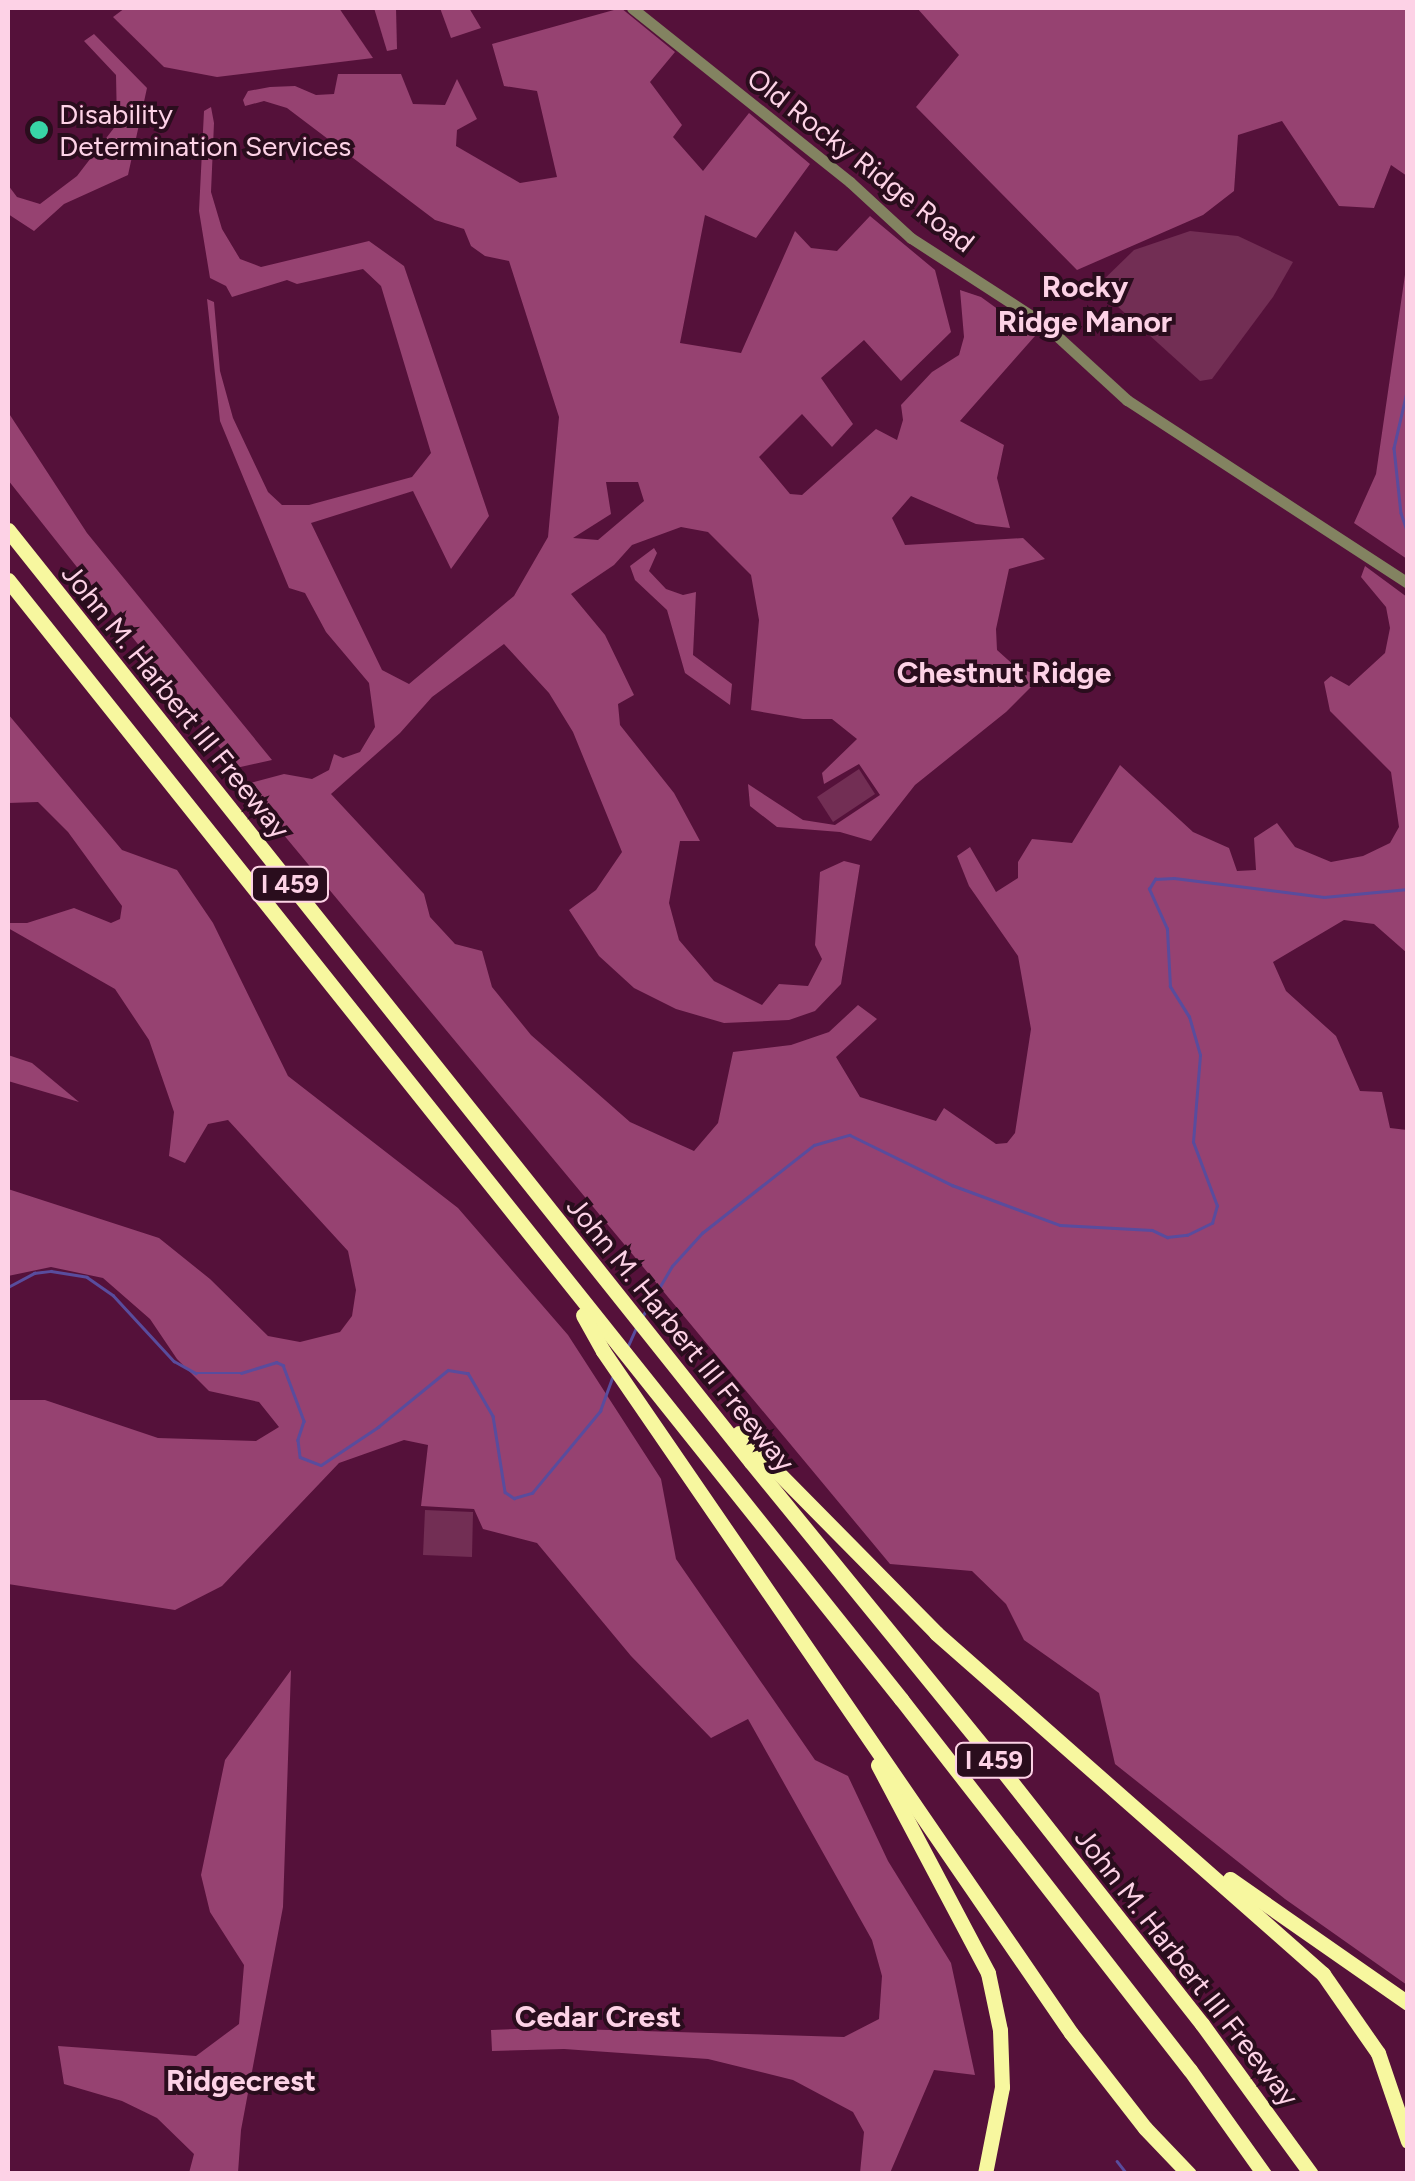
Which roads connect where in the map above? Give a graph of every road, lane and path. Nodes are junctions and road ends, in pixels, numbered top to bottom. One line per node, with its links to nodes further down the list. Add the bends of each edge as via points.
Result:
1 (632, 8): 4 (street, Old Rocky Ridge Road, via 911,238 1044,324 1127,400)
2 (8, 530): 6 (highway, John M. Harbert III Freeway / I 459)
3 (8, 580): 5 (highway, John M. Harbert III Freeway / I 459)
4 (1408, 583)
5 (560, 1275): 7 (highway, via 603,1350); 13 (highway, John M. Harbert III Freeway / I 459, via 901,1699)
6 (678, 1370): 8 (highway, via 936,1633); 14 (highway, John M. Harbert III Freeway / I 459, via 1190,2009)
7 (799, 1633): 11 (highway, via 892,1790 988,1973 1002,2087); 12 (highway, via 1071,2033)
8 (1180, 1845): 9 (highway); 10 (highway, via 1323,1974 1357,2017 1394,2090)
9 (1408, 2003)
10 (1408, 2141)
11 (984, 2174)
12 (1189, 2174)
13 (1264, 2174)
14 (1310, 2174)

